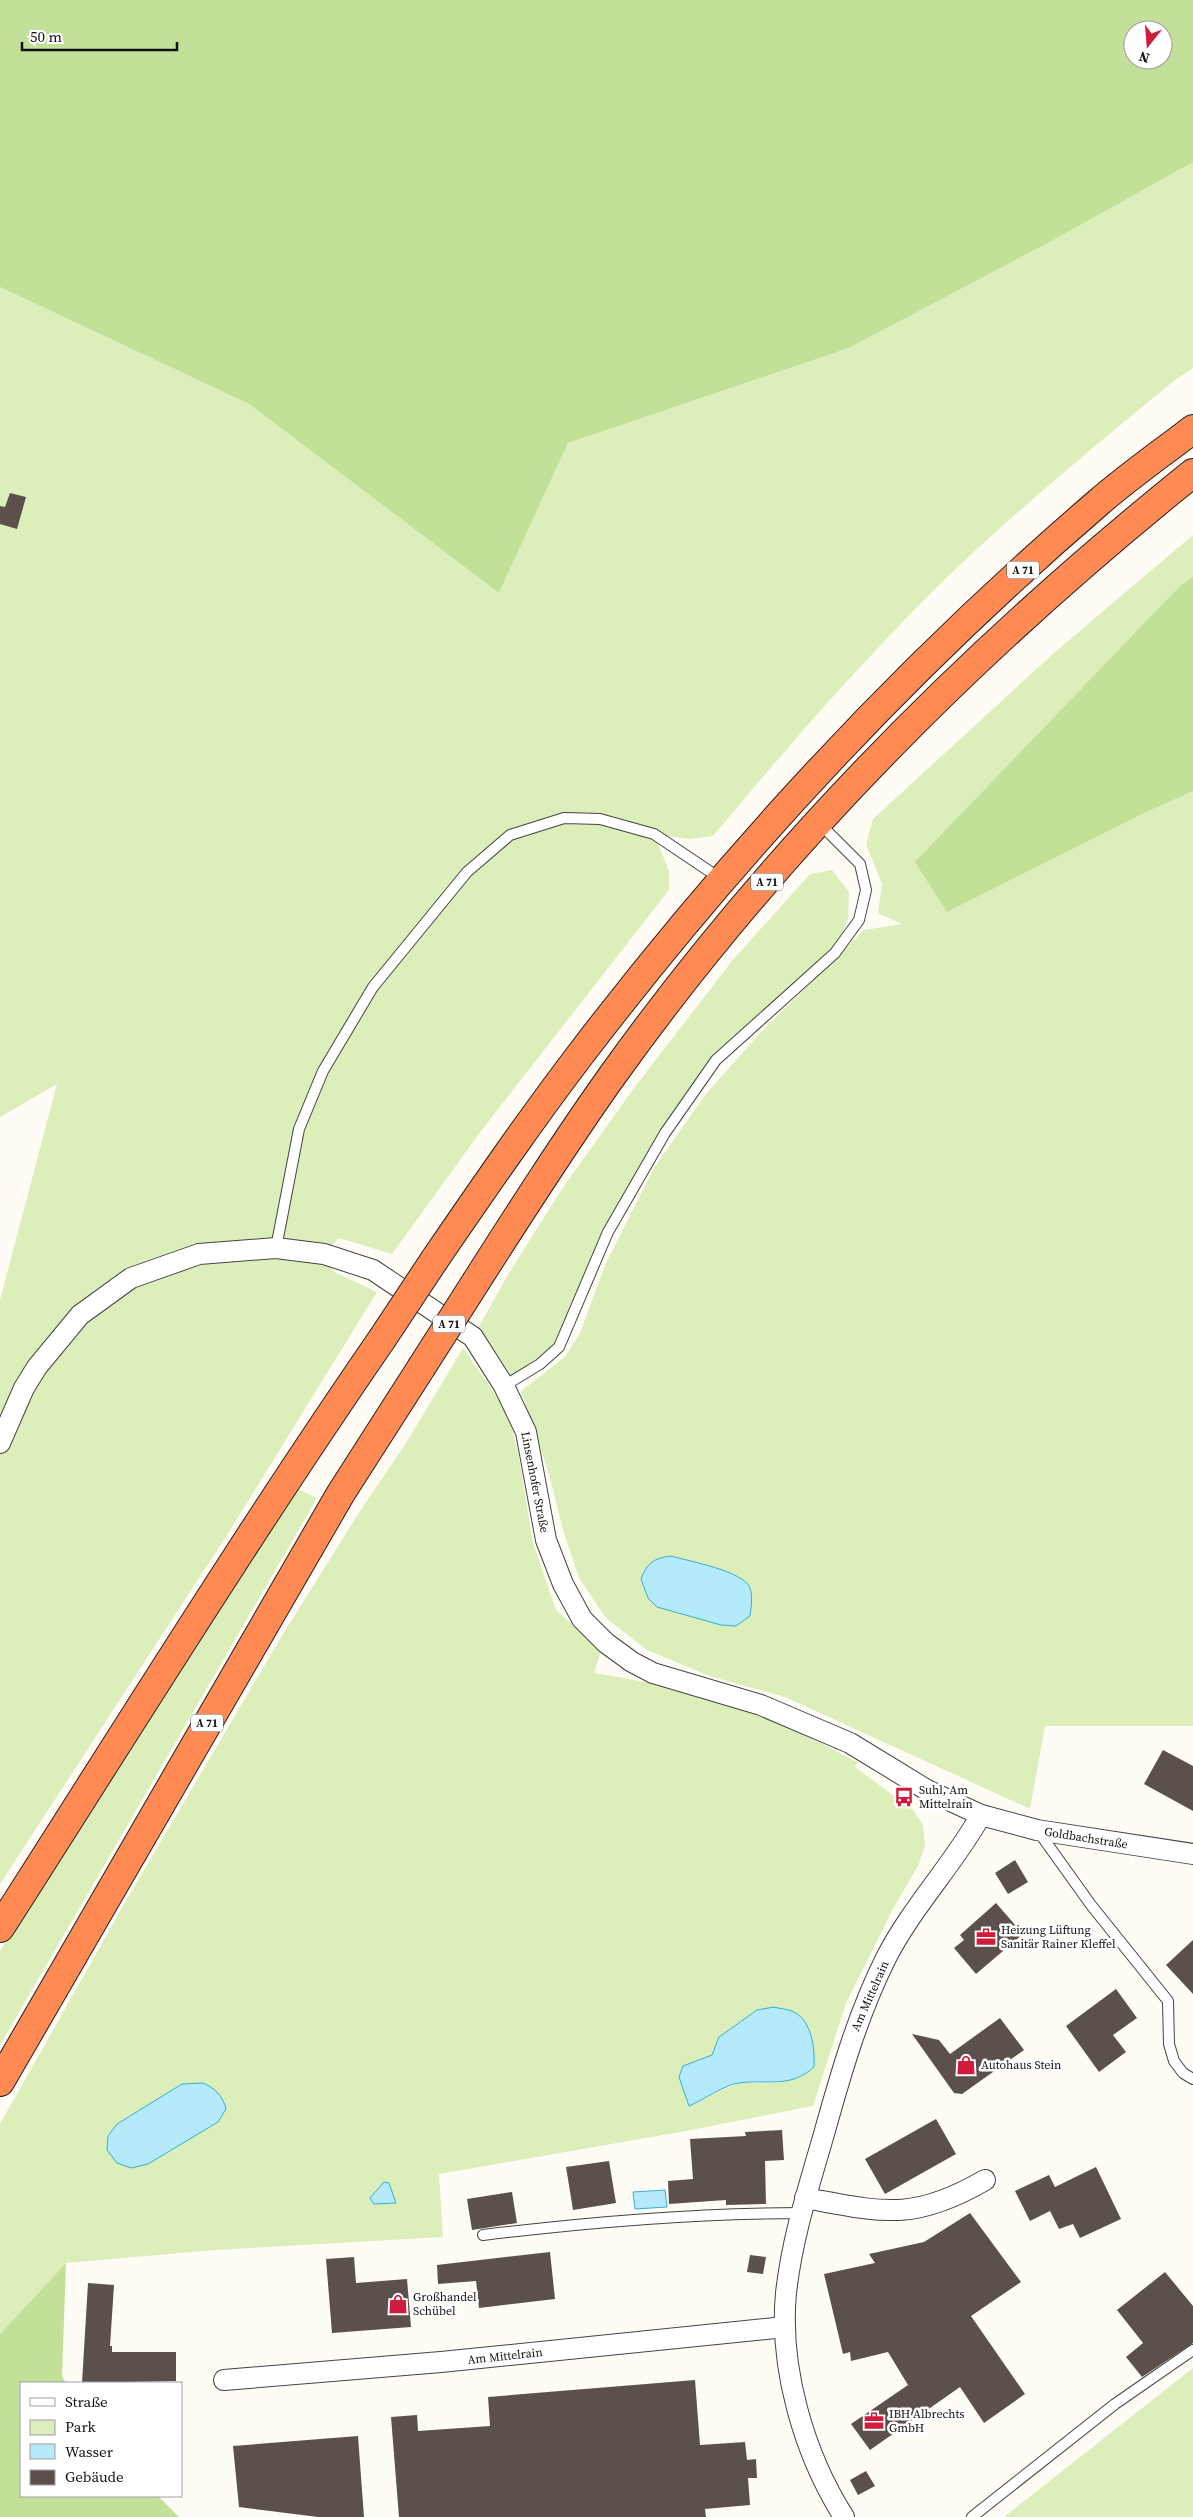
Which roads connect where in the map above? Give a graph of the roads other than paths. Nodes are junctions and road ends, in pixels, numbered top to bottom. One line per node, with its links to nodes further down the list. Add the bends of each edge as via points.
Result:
1 (1193, 429): 4 (highway, A 71, via 1100,500 934,651 863,722)
2 (1193, 473): 3 (highway, A 71, via 1023,616 894,741)
3 (818, 822): 6 (lane, via 860,864 866,890 859,920 835,953 716,1060 665,1133 608,1232 559,1347 540,1364); 13 (highway, A 71, bridge, via 710,949 614,1074 543,1176 341,1493)
4 (722, 879): 5 (lane, via 654,834 600,818 564,818 510,835 467,872 373,987 323,1071 298,1129); 11 (highway, A 71, bridge, via 583,1050 435,1259 156,1679)
5 (276, 1248): 6 (street, Linsenhofer Straße, via 324,1254 373,1270 473,1337); 7 (street, Linsenhofer Straße, via 199,1254 131,1278 80,1315 37,1367)
6 (504, 1386): 8 (street, Linsenhofer Straße, via 526,1432 546,1540 563,1584 582,1619 606,1642 653,1673 761,1705 850,1743 927,1790)
7 (0, 1443)
8 (981, 1815): 9 (street, Goldbachstraße); 15 (street, Am Mittelrain, via 887,1957 853,2035)
9 (1038, 1830): 10 (street, Goldbachstraße); 12 (lane, via 1091,1905 1168,2001 1168,2044 1174,2061 1183,2073)
10 (1193, 1854)
11 (0, 1928)
12 (1193, 2079)
13 (0, 2082)
14 (985, 2180): 15 (street, via 944,2201 913,2210 878,2212)
15 (803, 2206): 16 (lane, via 597,2222); 17 (street, Am Mittelrain, via 786,2292)
16 (484, 2235)
17 (785, 2327): 19 (street, Am Mittelrain, via 435,2363); 20 (street, Am Mittelrain, via 796,2406 804,2432 829,2493)
18 (1193, 2350): 21 (lane, via 1115,2404)
19 (224, 2380)
20 (844, 2517)
21 (972, 2517)

